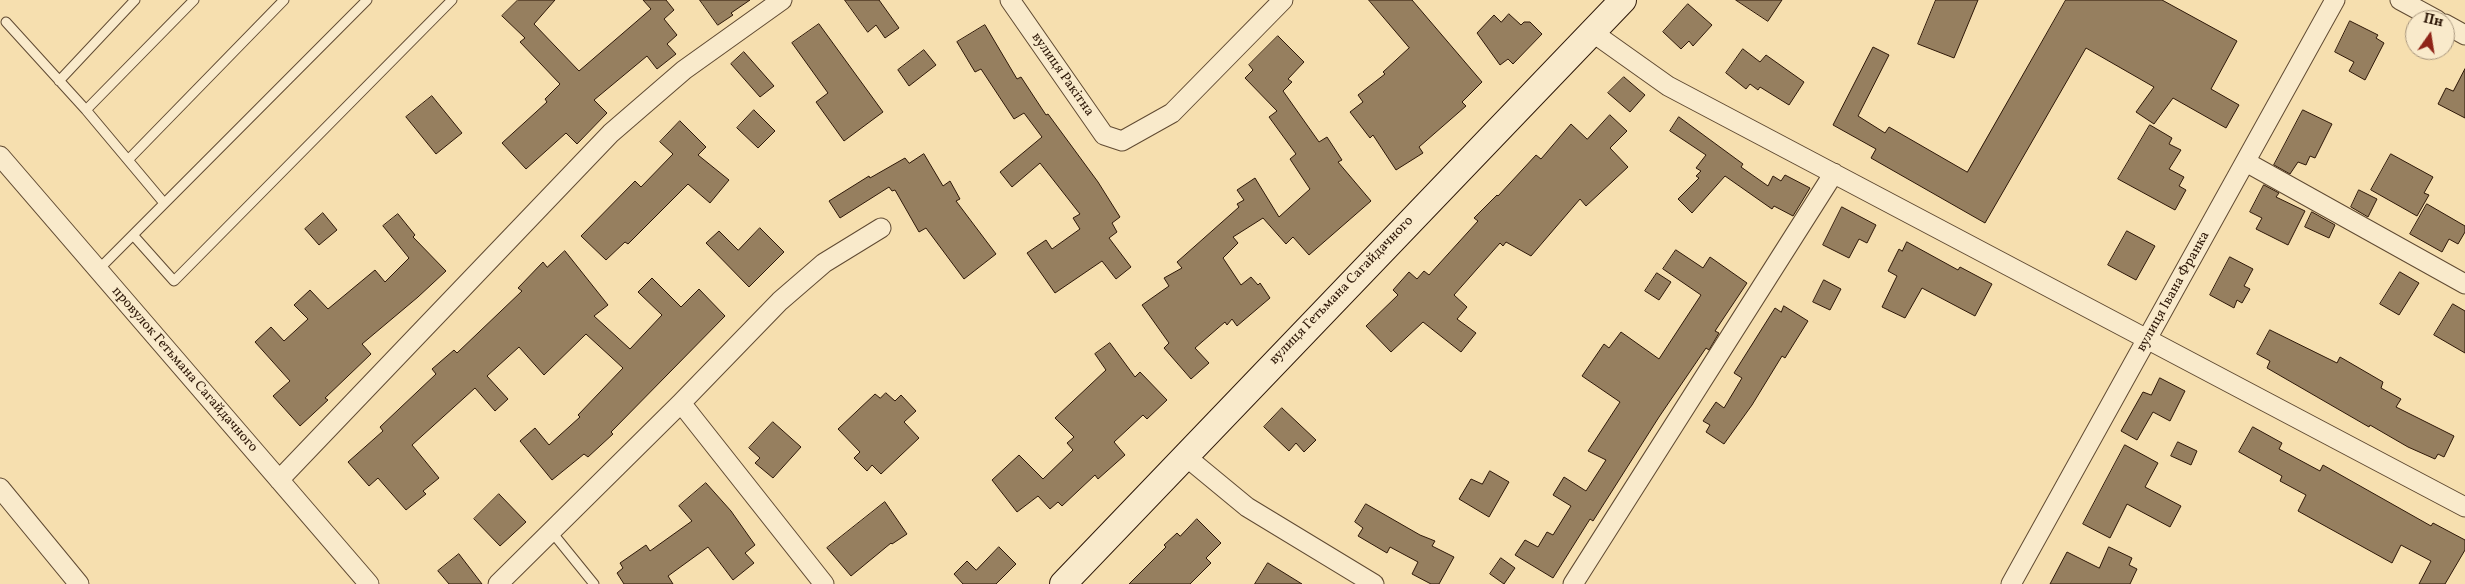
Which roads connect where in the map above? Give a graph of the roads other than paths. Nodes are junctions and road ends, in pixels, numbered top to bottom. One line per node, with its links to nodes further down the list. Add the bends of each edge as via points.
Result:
1 (135, 0): 15 (lane)
2 (194, 0): 16 (lane)
3 (284, 0): 18 (lane)
4 (367, 0): 21 (lane)
5 (452, 0): 23 (lane, via 174,282)
6 (782, 0): 29 (street, via 684,70 611,133)
7 (1010, 0): 8 (street, вулиця Ракітна, via 1104,135 1122,141 1172,113)
8 (1283, 0)
9 (1623, 0): 14 (main road, вулиця Гетьмана Сагайдачного)
10 (2335, 0): 19 (street, вулиця Івана Франка)
11 (2400, 0): 12 (street)
12 (2418, 10)
13 (6, 22): 15 (lane)
14 (1592, 32): 20 (street, via 1668,86); 28 (main road, вулиця Гетьмана Сагайдачного)
15 (59, 81): 16 (lane)
16 (86, 110): 18 (lane)
17 (0, 156): 24 (street, провулок Гетьмана Сагайдачного)
18 (128, 160): 21 (lane)
19 (2246, 162): 25 (street); 26 (street, вулиця Івана Франка)
20 (1834, 173): 26 (street); 40 (street)
21 (164, 203): 23 (lane)
22 (881, 228): 27 (street, via 824,263 780,301)
23 (133, 235): 24 (lane)
24 (98, 270): 29 (street, провулок Гетьмана Сагайдачного)
25 (2465, 284)
26 (2148, 338): 31 (street); 41 (street, вулиця Івана Франка)
27 (681, 403): 32 (street); 38 (street)
28 (1184, 455): 33 (main road, вулиця Гетьмана Сагайдачного); 39 (street, via 1248,507)
29 (279, 480): 35 (street, провулок Гетьмана Сагайдачного)
30 (0, 488): 34 (street)
31 (2465, 507)
32 (551, 531): 36 (street); 37 (lane)
33 (1068, 582)
34 (79, 584)
35 (369, 584)
36 (498, 584)
37 (594, 584)
38 (824, 584)
39 (1374, 584)
40 (1573, 584)
41 (2011, 584)

